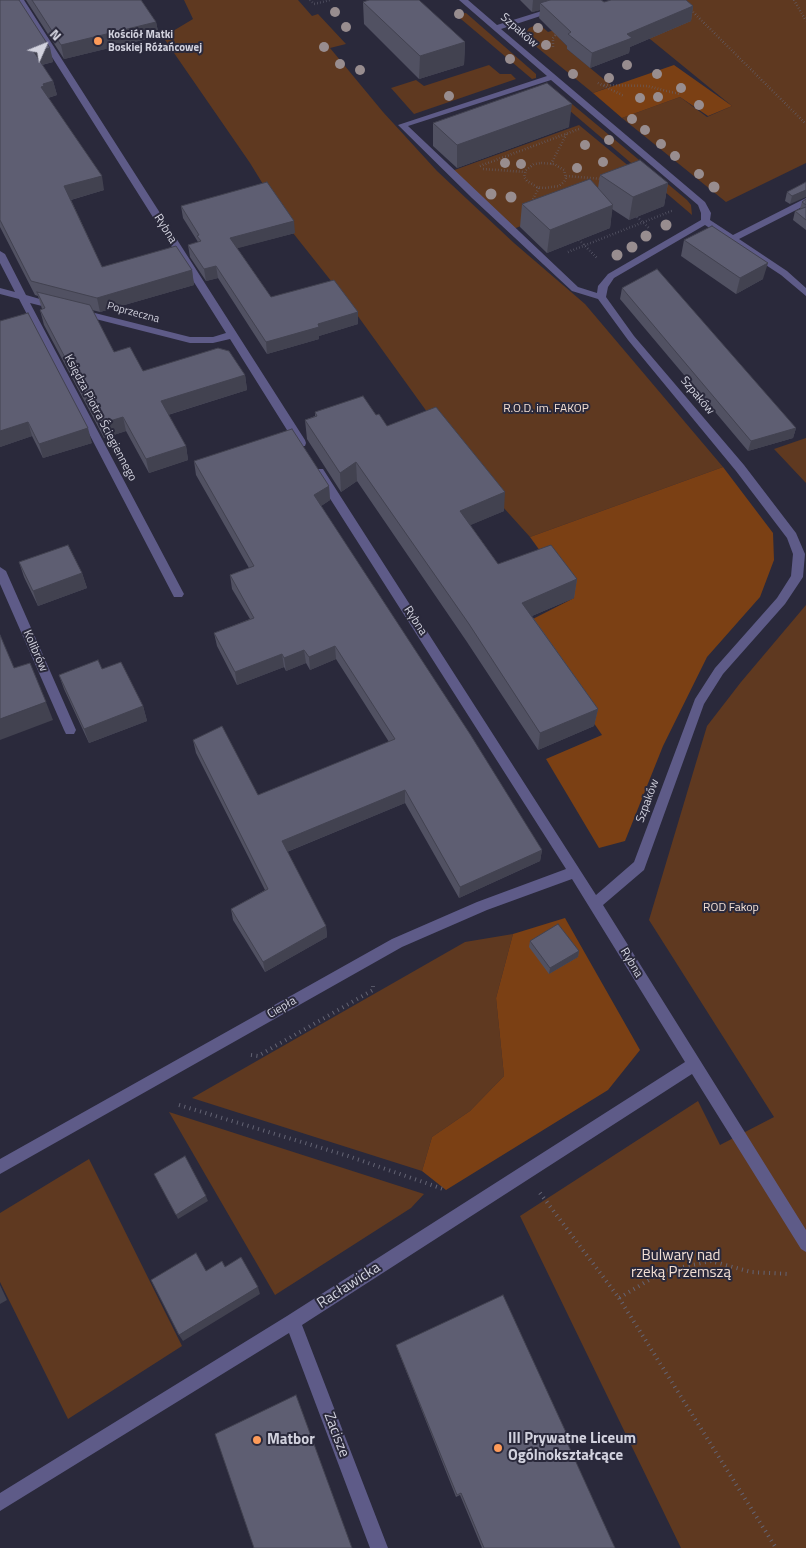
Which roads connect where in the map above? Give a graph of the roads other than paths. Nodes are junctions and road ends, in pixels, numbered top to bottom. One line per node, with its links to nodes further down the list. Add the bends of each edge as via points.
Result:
1 (20, 0): 14 (street, Rybna)
2 (463, 0): 4 (street, Szpaków)
3 (585, 0): 4 (street)
4 (494, 28): 5 (street, Szpaków)
5 (551, 77): 7 (street, Szpaków, via 702,204); 13 (street, via 402,125 575,289)
6 (806, 201): 8 (street)
7 (705, 221): 8 (street); 13 (street, via 611,276 603,286)
8 (732, 239): 11 (street)
9 (0, 254): 12 (street, Księdza Piotra Ściegiennego)
10 (0, 291): 12 (street, Poprzeczna)
11 (806, 292)
12 (22, 296): 14 (street, Poprzeczna, via 190,340 213,340); 16 (street, Księdza Piotra Ściegiennego)
13 (601, 297): 19 (street, Szpaków, via 631,338 740,468 792,536 799,554 797,576 781,602 719,672 699,702 639,866)
14 (232, 335): 18 (street, Rybna)
15 (0, 571): 17 (street, Kolibrów)
16 (178, 594)
17 (70, 730)
18 (576, 872): 19 (street, Rybna); 21 (street, Ciepła, via 482,906 396,943)
19 (595, 904): 20 (street, Rybna)
20 (694, 1065): 22 (street, Rybna); 23 (street, Racławicka)
21 (0, 1167)
22 (806, 1244)
23 (293, 1322): 24 (street, Racławicka); 25 (street, Zacisze)
24 (0, 1502)
25 (379, 1548)

